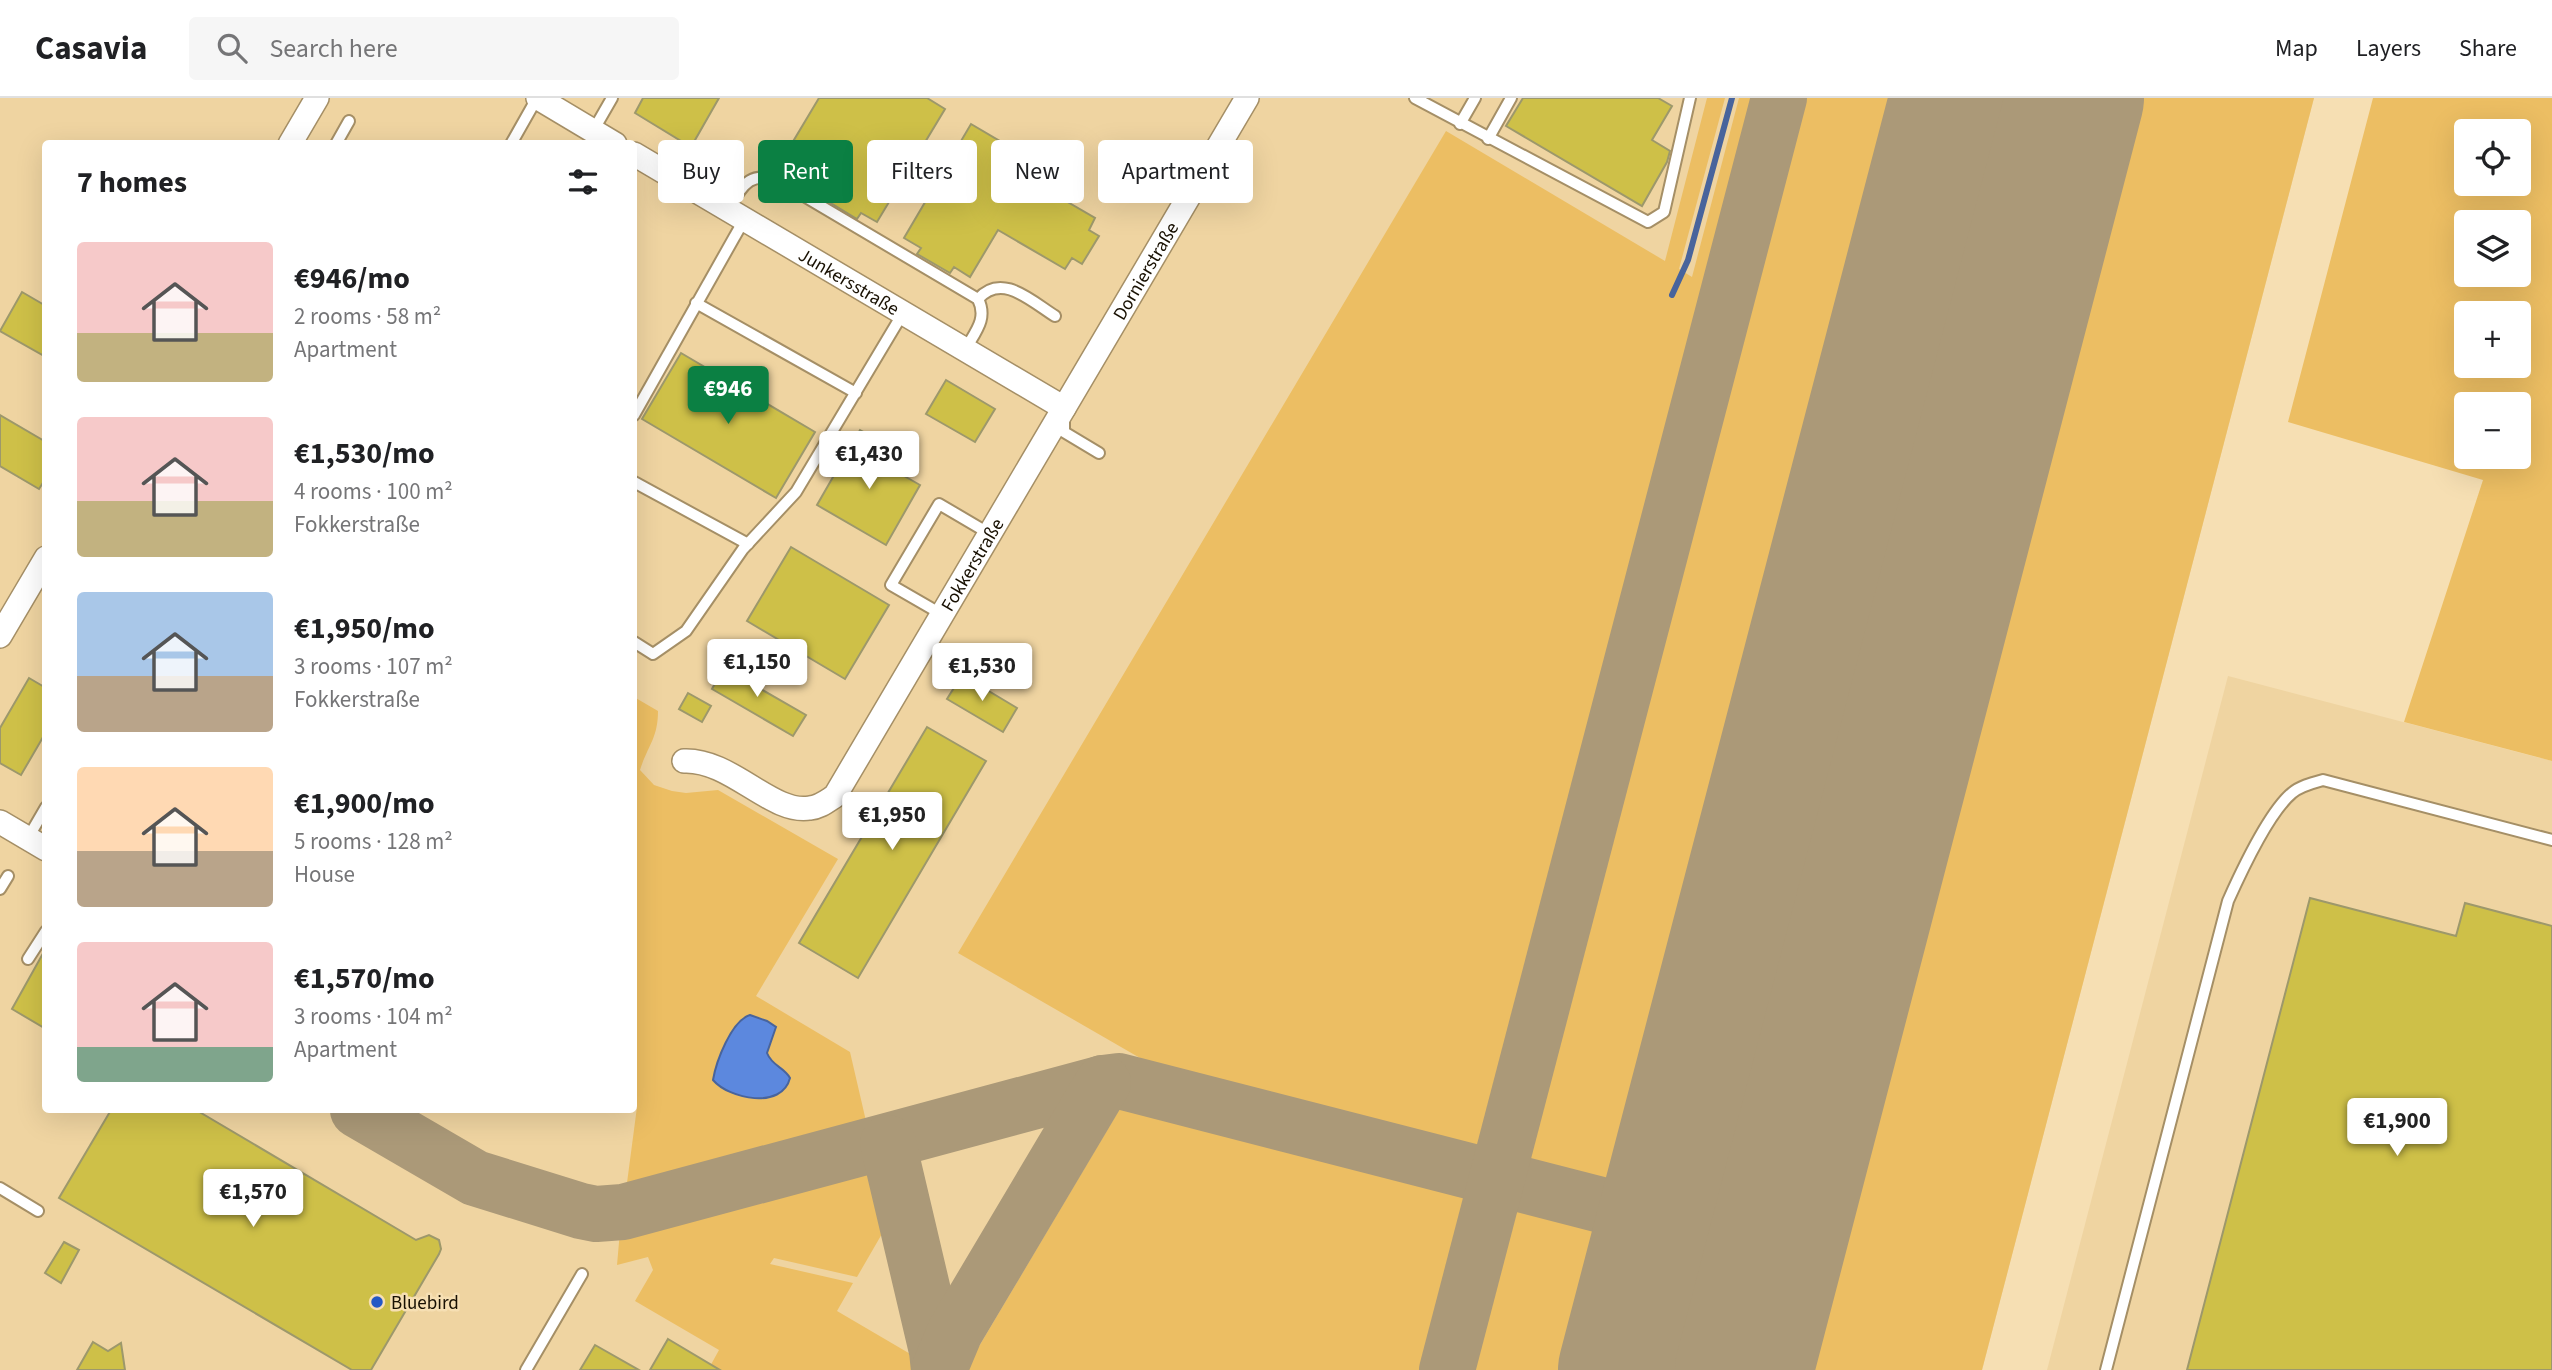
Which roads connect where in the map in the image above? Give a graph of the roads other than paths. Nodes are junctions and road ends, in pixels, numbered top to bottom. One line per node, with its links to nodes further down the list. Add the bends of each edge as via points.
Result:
1 (317, 98): 13 (street)
2 (538, 98): 11 (street); 15 (lane)
3 (612, 98): 11 (lane)
4 (1247, 98): 25 (street, Dornierstraße)
5 (1415, 98): 10 (lane)
6 (1475, 98): 10 (lane)
7 (1511, 98): 12 (lane)
8 (1690, 98): 12 (lane, via 1664,212 1648,222)
9 (349, 121): 14 (lane)
10 (1460, 124): 12 (lane)
11 (593, 131): 16 (street)
12 (1488, 139)
13 (292, 140)
14 (338, 140)
15 (513, 140)
16 (608, 140)
17 (637, 156): 18 (street, Junkersstraße)
18 (736, 215): 19 (lane, via 741,187 749,180 772,178); 20 (lane); 21 (street, Junkersstraße)
19 (978, 299): 22 (lane, via 989,289 1009,288); 23 (lane, via 983,317)
20 (696, 303): 24 (lane); 26 (lane)
21 (903, 313): 23 (street, Junkersstraße); 24 (lane)
22 (1055, 316)
23 (965, 350): 25 (street, Junkersstraße)
24 (856, 393): 30 (lane, via 796,492)
25 (1065, 408): 27 (lane, via 1064,432); 29 (street, Fokkerstraße)
26 (637, 410)
27 (1099, 453)
28 (637, 484): 30 (lane)
29 (990, 534): 32 (street, Fokkerstraße); 32 (lane, via 939,504 891,584)
30 (748, 544): 34 (lane, via 686,631 653,654)
31 (42, 565): 33 (street)
32 (943, 615): 35 (street, Fokkerstraße, via 839,791 821,805 792,807 715,766)
33 (1, 632)
34 (637, 644)
35 (684, 761)
36 (0, 822): 39 (street)
37 (42, 823): 39 (lane)
38 (2552, 840): 48 (lane, via 2323,780 2293,792 2281,805 2228,901)
39 (37, 843)
40 (8, 876): 41 (lane)
41 (0, 888)
42 (42, 937): 43 (lane)
43 (28, 959)
44 (0, 1188): 45 (lane)
45 (38, 1211)
46 (582, 1274): 47 (lane)
47 (526, 1370)
48 (2106, 1370)

